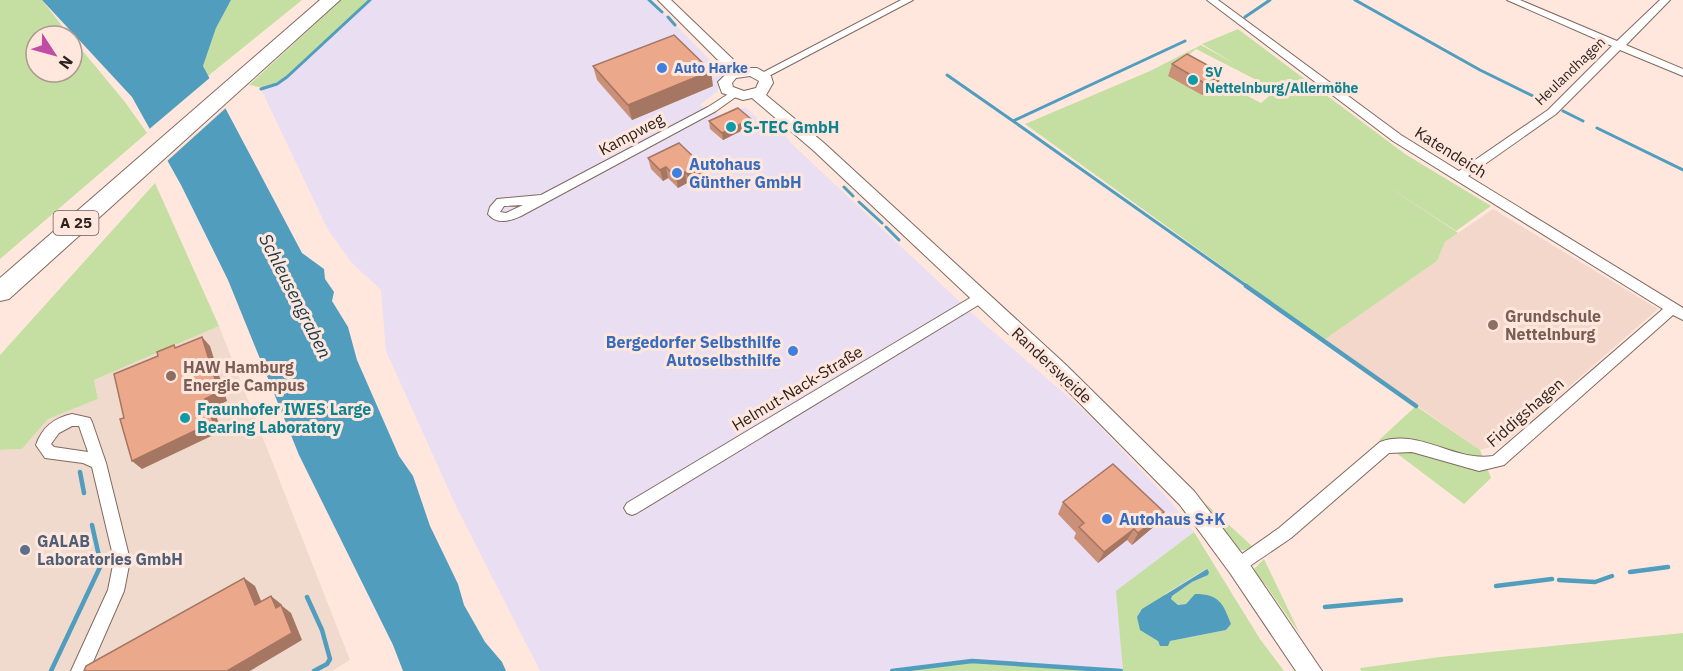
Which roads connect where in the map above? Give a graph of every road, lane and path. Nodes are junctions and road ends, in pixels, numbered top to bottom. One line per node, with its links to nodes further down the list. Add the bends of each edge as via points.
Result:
1 (314, 0): 9 (highway, A 25)
2 (331, 0): 9 (highway, A 25)
3 (664, 0): 10 (street)
4 (908, 0): 12 (street)
5 (1212, 0): 16 (street, Katendeich, via 1380,126)
6 (1512, 0): 8 (street)
7 (1665, 0): 8 (street, Heulandhagen)
8 (1619, 46): 11 (street); 16 (street, Heulandhagen, via 1552,112)
9 (242, 68): 15 (highway, A 25)
10 (738, 72): 12 (street); 13 (street, via 725,82)
11 (1683, 72)
12 (763, 75): 14 (street, via 766,83)
13 (733, 94): 14 (street); 17 (street, Kampweg)
14 (756, 94): 20 (street, Randersweide, via 819,147)
15 (149, 150): 18 (highway, A 25); 19 (highway, A 25)
16 (1459, 177): 21 (street, Katendeich)
17 (543, 199)
18 (0, 273)
19 (0, 292)
20 (980, 297): 23 (street, Helmut-Nack-Straße); 24 (street, Randersweide, via 1187,498)
21 (1678, 312): 24 (street, Fiddigshagen, via 1536,427 1503,459 1484,464 1415,445 1385,447 1285,533)
22 (99, 463): 25 (street, via 122,567 111,603)
23 (632, 508)
24 (1238, 566): 26 (street, Randersweide)
25 (80, 671)
26 (1310, 671)

